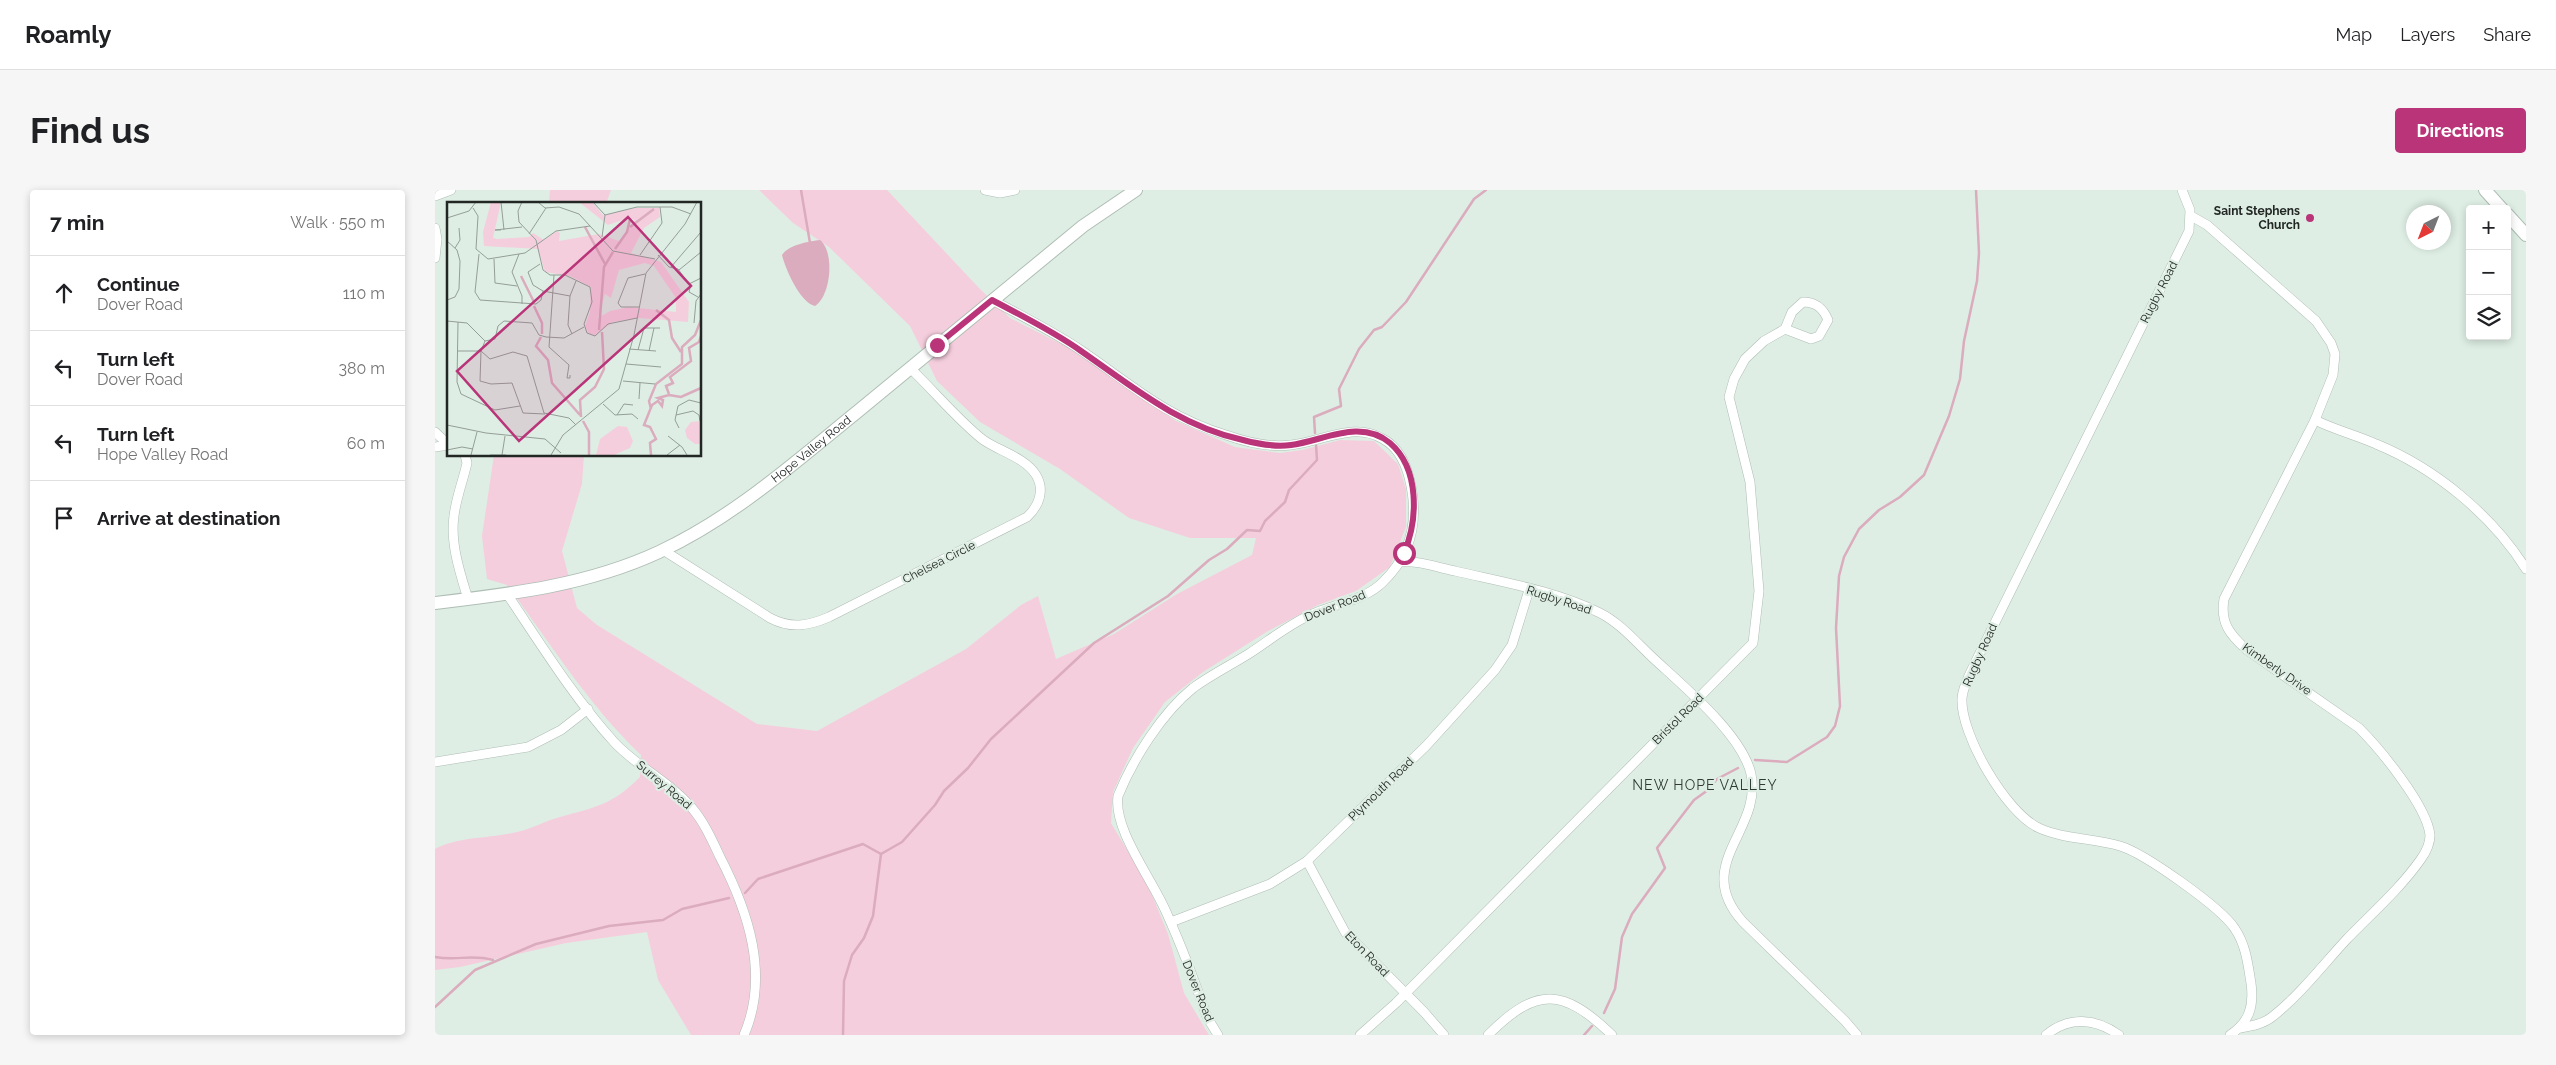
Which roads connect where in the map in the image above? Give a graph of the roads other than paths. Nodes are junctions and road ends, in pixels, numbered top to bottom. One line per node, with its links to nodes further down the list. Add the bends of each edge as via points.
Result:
1 (451, 190): 7 (street)
2 (985, 190): 3 (street, via 1000,193)
3 (1015, 190)
4 (1136, 190): 14 (main road, Hope Valley Road, via 1083,226)
5 (2182, 190): 9 (street)
6 (2485, 190): 8 (main road)
7 (435, 196)
8 (2498, 205)
9 (2191, 216): 17 (street, Kimberly Drive, via 2207,225 2303,308 2331,343 2335,366 2330,387); 34 (street, Rugby Road, via 2189,232 1975,663 1962,700 1972,744 2007,799 2029,822 2044,830 2118,845 2138,854 2185,885 2234,927 2245,954 2252,994 2250,1012)
10 (2511, 218): 12 (main road)
11 (435, 228): 13 (street)
12 (2526, 235)
13 (435, 258)
14 (992, 300): 16 (main road, Hope Valley Road); 22 (street, Dover Road, via 1066,340 1164,409 1223,435 1281,446 1335,433 1364,433 1383,438 1403,459 1415,506 1413,529)
15 (1785, 329): 15 (street, via 1811,339 1819,336 1828,320 1819,306 1803,302 1792,312); 28 (street, Bristol Road, via 1764,341 1745,359 1729,397 1750,482 1759,591 1753,643)
16 (911, 368): 21 (main road, Hope Valley Road, via 764,488 716,522); 21 (street, Chelsea Circle, via 975,433 1035,474 1039,500 1027,517 829,617 803,626 786,625 770,618)
17 (2315, 420): 23 (street, via 2376,444 2437,478 2493,526); 34 (street, Kimberly Drive, via 2224,599 2223,618 2233,638 2247,650 2359,728 2371,740 2424,817 2429,846 2409,874 2295,996 2261,1024)
18 (435, 432): 19 (street)
19 (447, 443)
20 (465, 456): 26 (street, via 467,463 453,529)
21 (663, 550): 25 (main road, Hope Valley Road, via 579,581)
22 (1399, 562): 24 (street, Rugby Road, via 1410,561); 32 (street, Dover Road, via 1371,591 1325,608 1290,626 1193,688 1142,748 1118,796 1118,816)
23 (2526, 569)
24 (1529, 590): 28 (street, Rugby Road, via 1563,599 1611,620); 31 (street, Plymouth Road, via 1512,645 1495,670 1426,746)
25 (507, 594): 26 (main road, Hope Valley Road); 29 (street, Surrey Road)
26 (468, 599): 27 (main road, Hope Valley Road)
27 (435, 603)
28 (1697, 700): 33 (street, Bristol Road); 41 (street, Rugby Road, via 1741,752 1752,782 1747,811 1724,870 1724,888 1730,904 1743,922)
29 (588, 709): 30 (street, via 561,730 528,747); 35 (street, Surrey Road, via 621,749 692,808 724,864 745,914 753,949 754,993)
30 (435, 762)
31 (1307, 861): 32 (street, Plymouth Road, via 1270,884); 33 (street, Eton Road, via 1345,932)
32 (1171, 922): 36 (street, Dover Road, via 1207,1016)
33 (1405, 994): 37 (street, Bristol Road); 38 (street, Eton Road)
34 (2240, 1028): 44 (street, Rugby Road); 45 (street)
35 (744, 1035)
36 (1218, 1035)
37 (1360, 1035)
38 (1444, 1035)
39 (1488, 1035): 40 (street, via 1513,1012 1541,1000 1573,1004)
40 (1612, 1035)
41 (1857, 1035)
42 (2046, 1035): 43 (street, via 2063,1024 2085,1020)
43 (2119, 1035)
44 (2231, 1035)
45 (2249, 1035)

